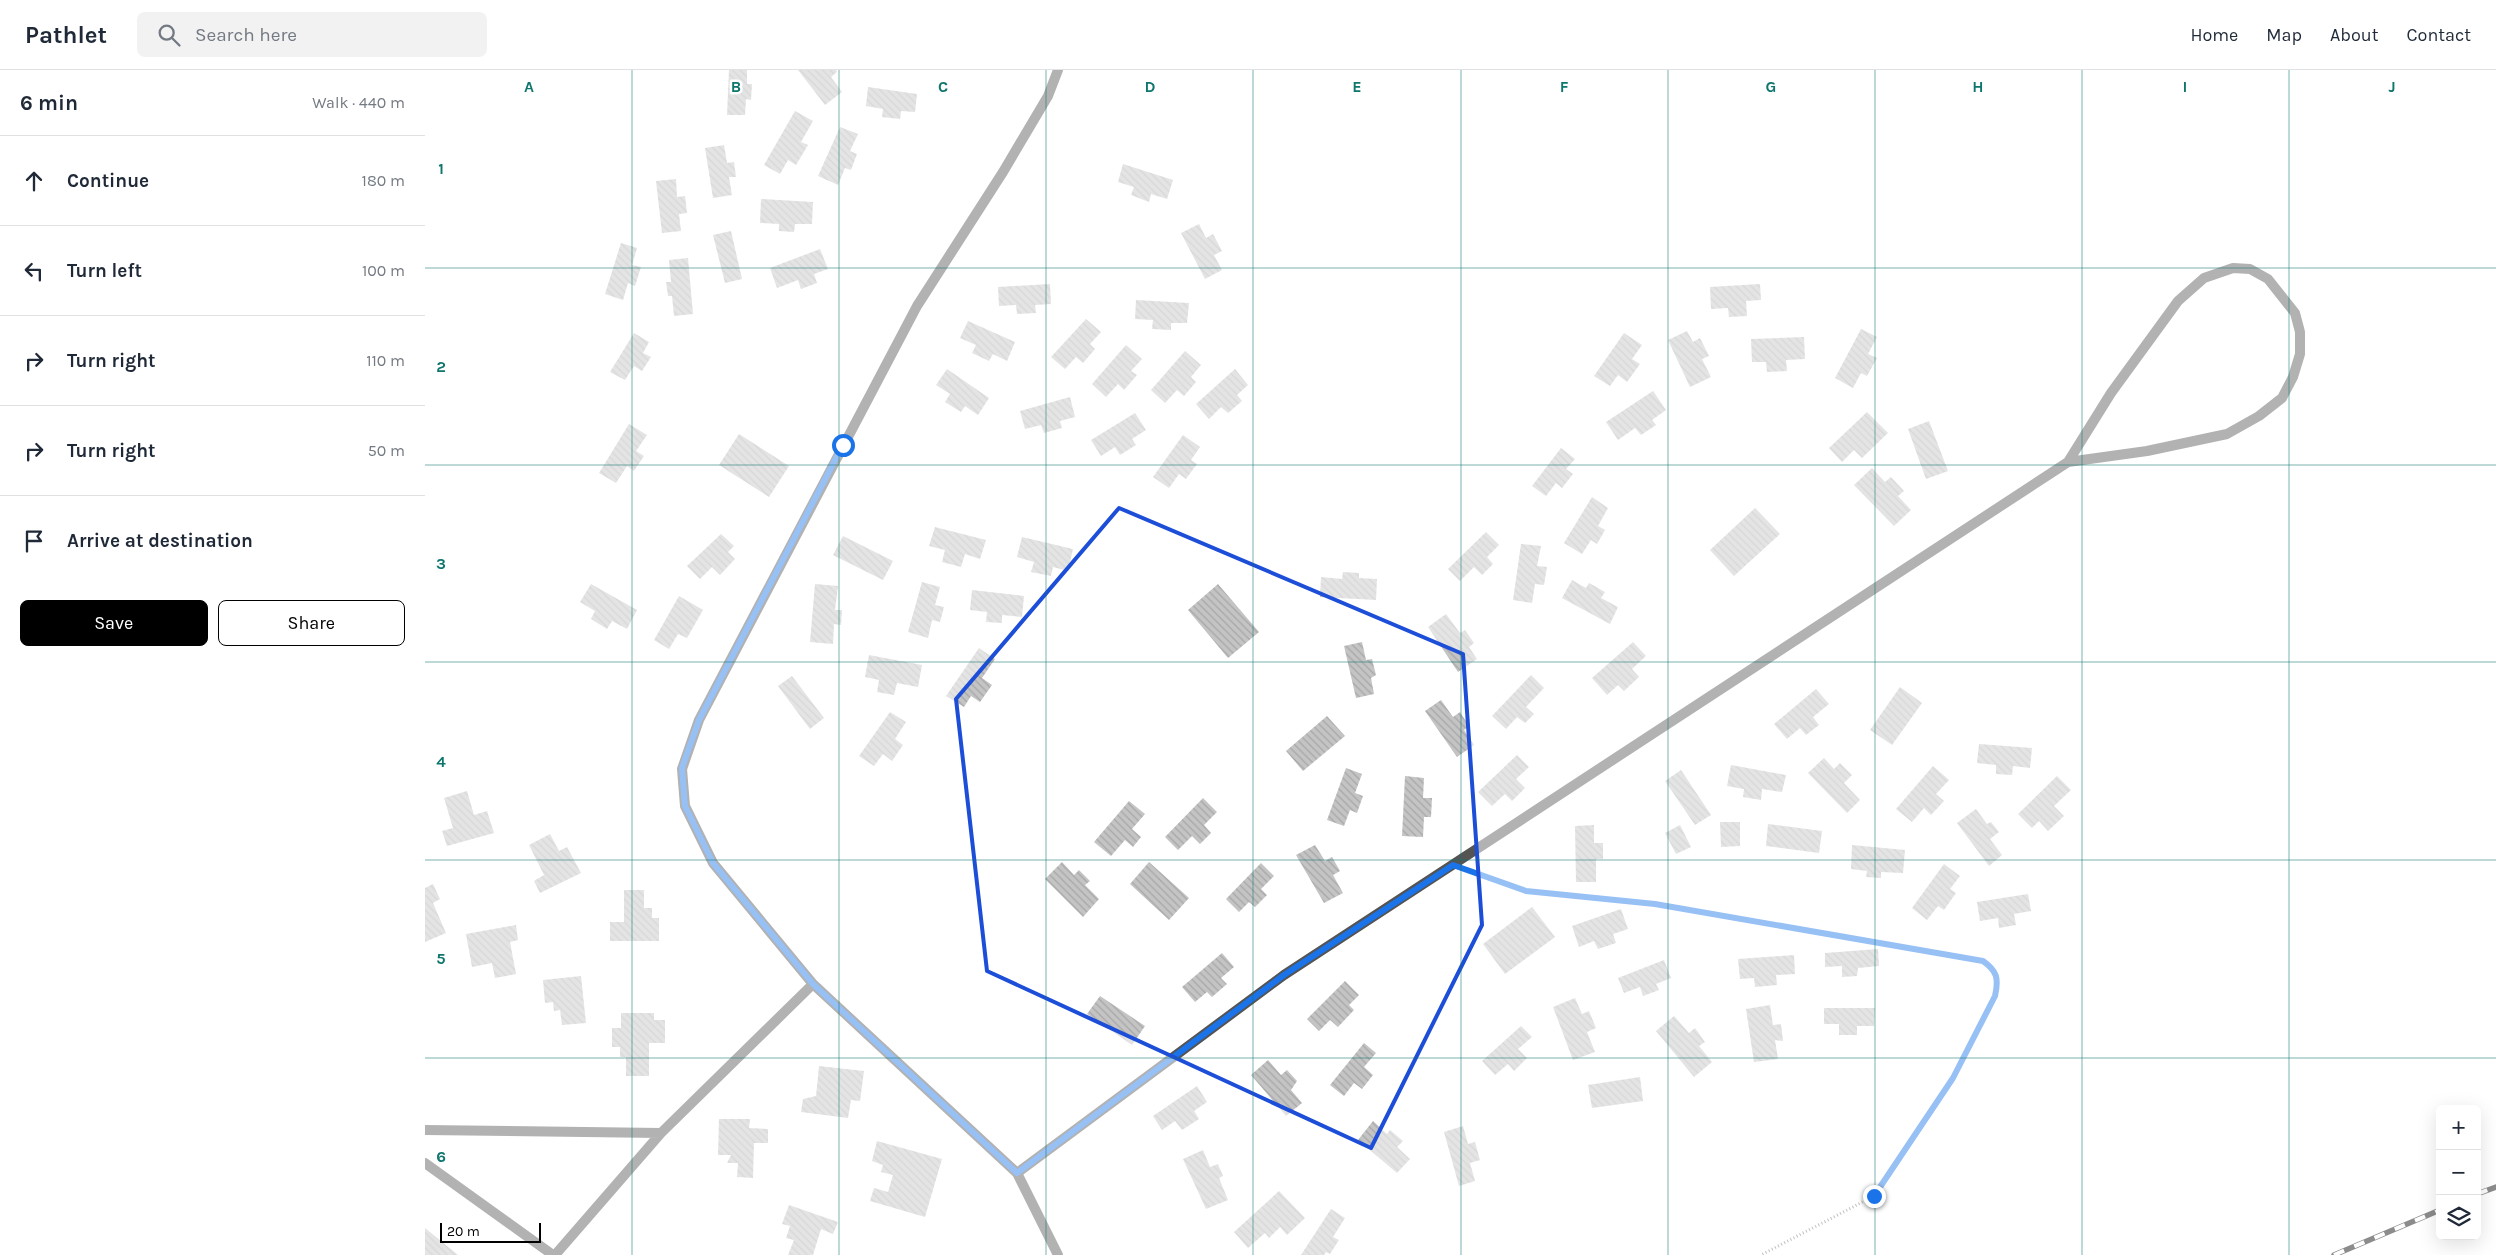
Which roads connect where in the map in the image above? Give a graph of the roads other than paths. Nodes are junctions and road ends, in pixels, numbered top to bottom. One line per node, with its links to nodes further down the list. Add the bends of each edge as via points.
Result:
1 (1058, 70): 3 (street, via 1048,96 1013,155 917,306 699,720 682,768 685,806 713,863)
2 (2068, 462): 2 (street, via 2111,393 2178,301 2204,278 2233,268 2250,269 2269,279 2295,312 2300,332 2300,354 2293,377 2282,398 2259,416 2227,434 2147,451); 7 (street, via 1284,975)
3 (813, 984): 5 (street); 7 (street)
4 (425, 1130): 5 (street)
5 (661, 1133): 8 (street)
6 (425, 1162): 8 (street)
7 (1017, 1173): 9 (street)
8 (554, 1255)
9 (1058, 1255)

